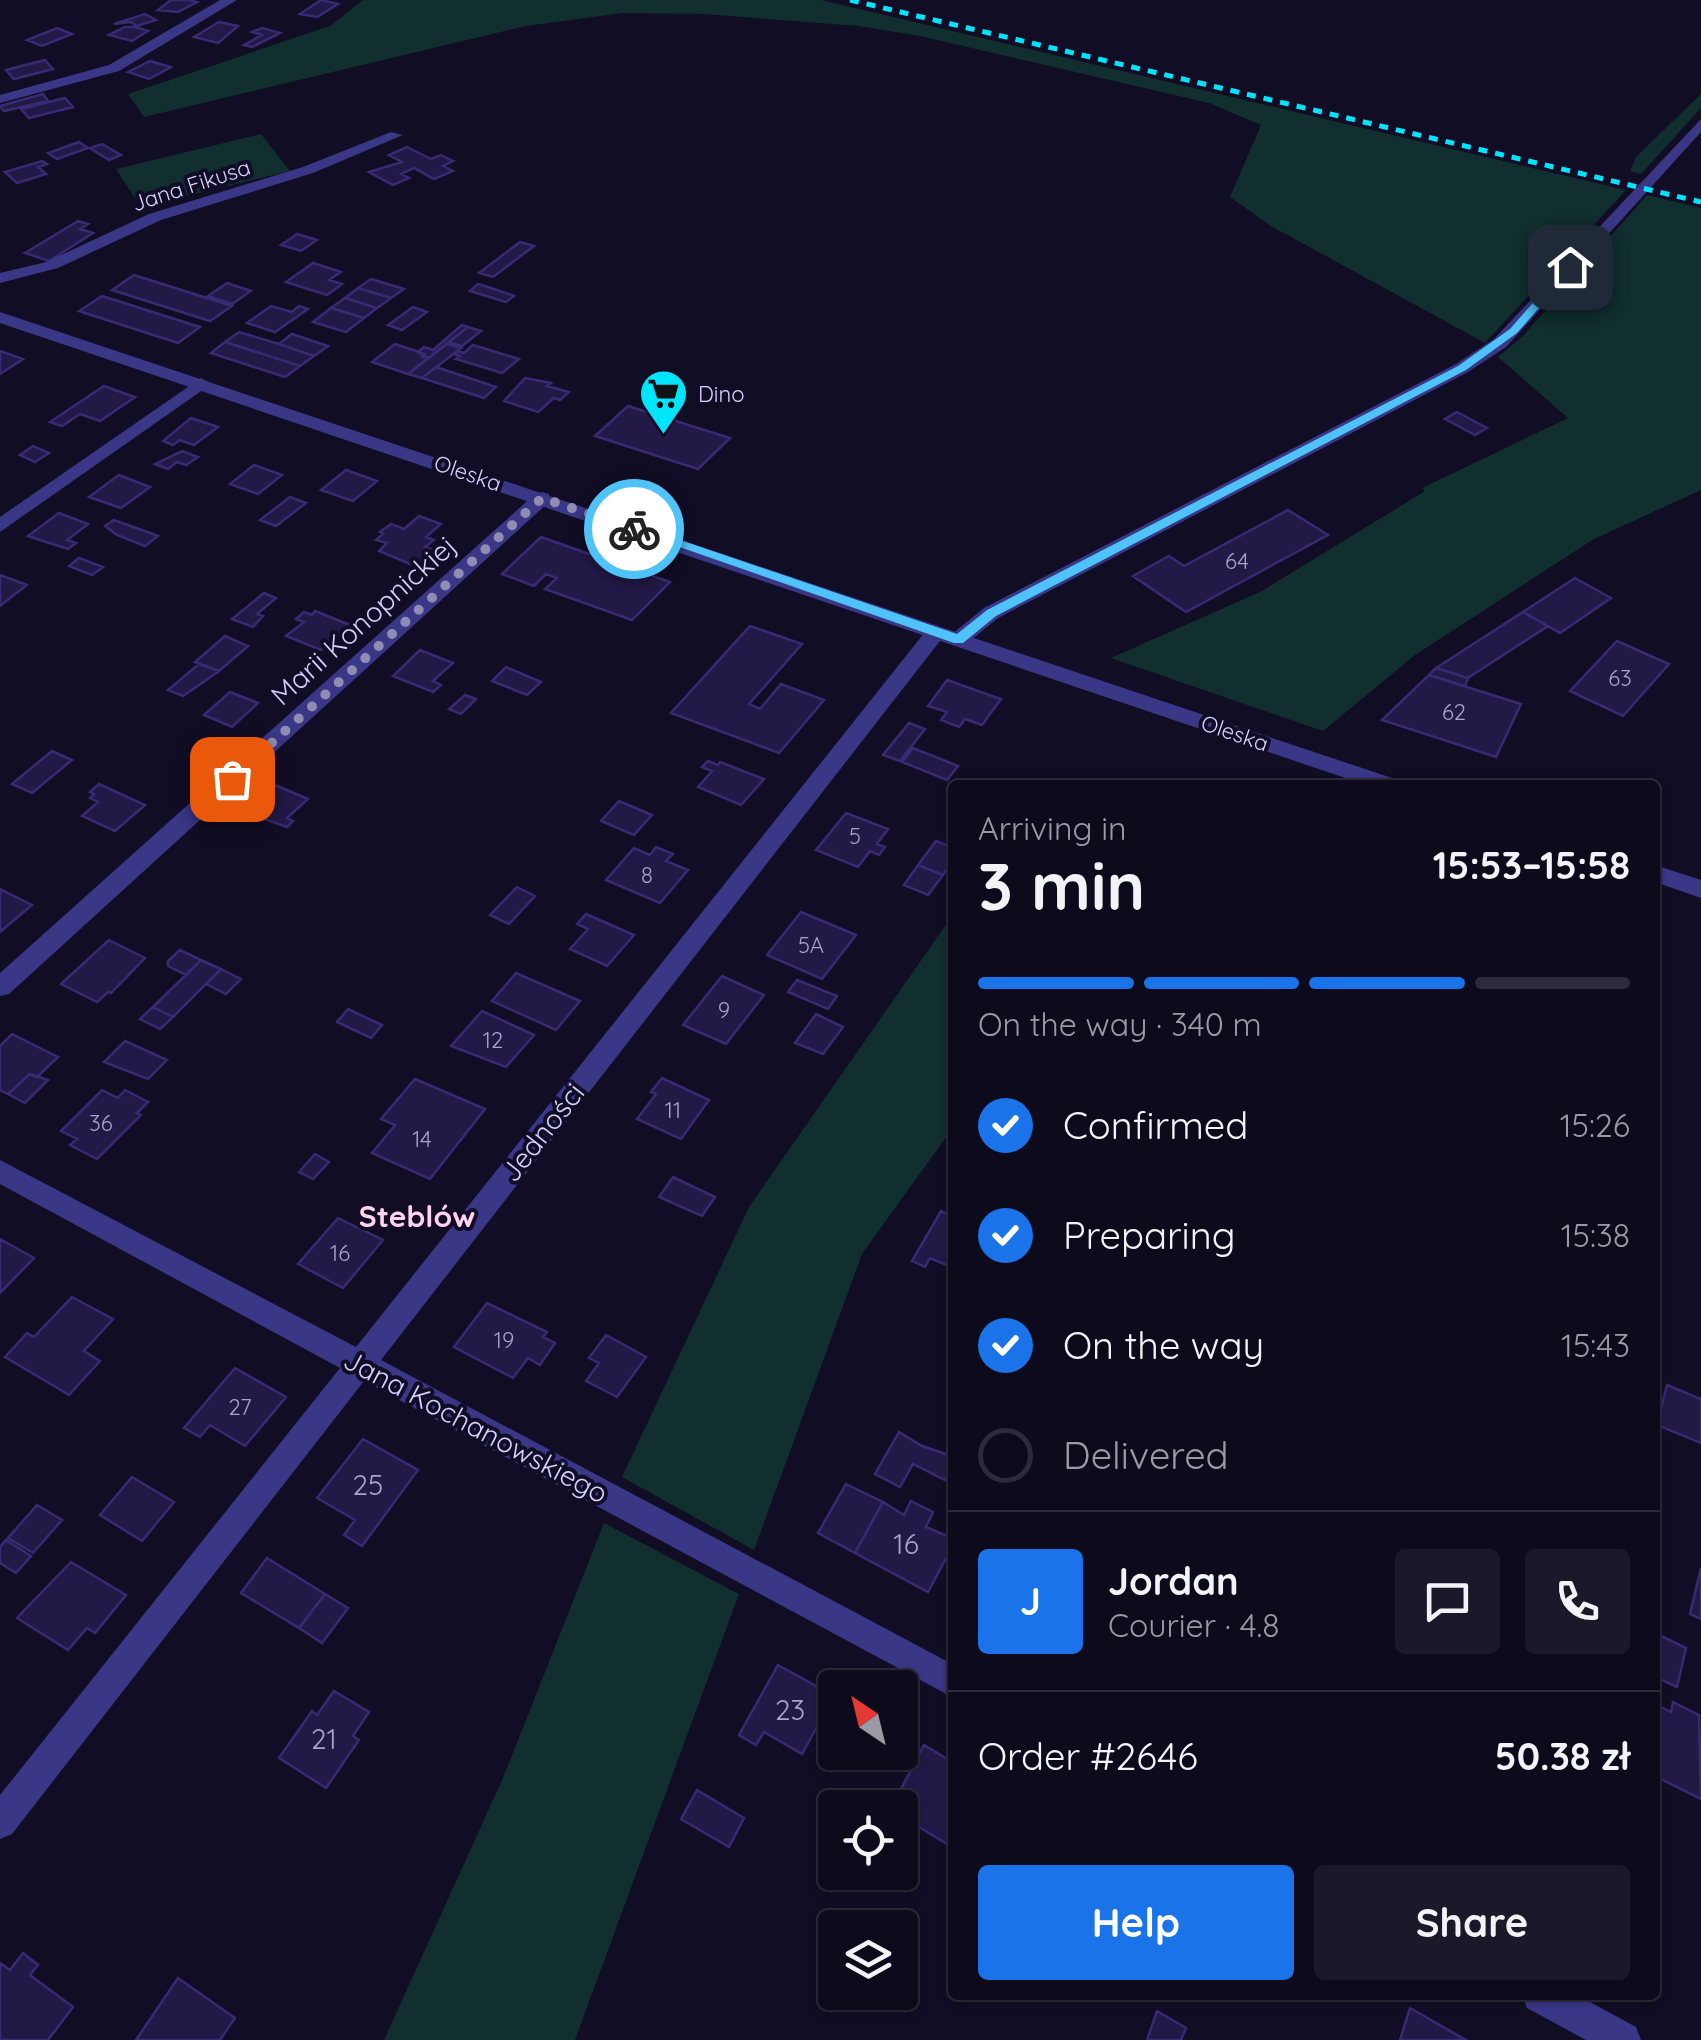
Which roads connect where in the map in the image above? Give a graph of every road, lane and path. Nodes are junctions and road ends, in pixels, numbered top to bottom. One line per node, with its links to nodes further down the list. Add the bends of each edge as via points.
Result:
1 (230, 0): 2 (street, via 114,68)
2 (0, 99)
3 (1701, 123): 10 (street, Jedności, via 1500,343)
4 (396, 134): 5 (street, Jana Fikusa, via 308,170 156,217 61,262)
5 (0, 278)
6 (0, 316): 7 (street, Oleska)
7 (201, 383): 8 (street, Oleska); 9 (street)
8 (542, 498): 10 (street, Oleska); 14 (street, Marii Konopnickiej)
9 (0, 526)
10 (947, 636): 11 (street, Oleska); 16 (street, Jedności)
11 (1375, 780)
12 (1660, 876): 13 (street)
13 (1701, 889)
14 (0, 988)
15 (0, 1171): 16 (street, Jana Kochanowskiego)
16 (360, 1364): 17 (street, Jana Kochanowskiego); 18 (street, Jedności)
17 (948, 1679)
18 (0, 1822)
19 (1549, 2000): 20 (street)
20 (1624, 2040)

